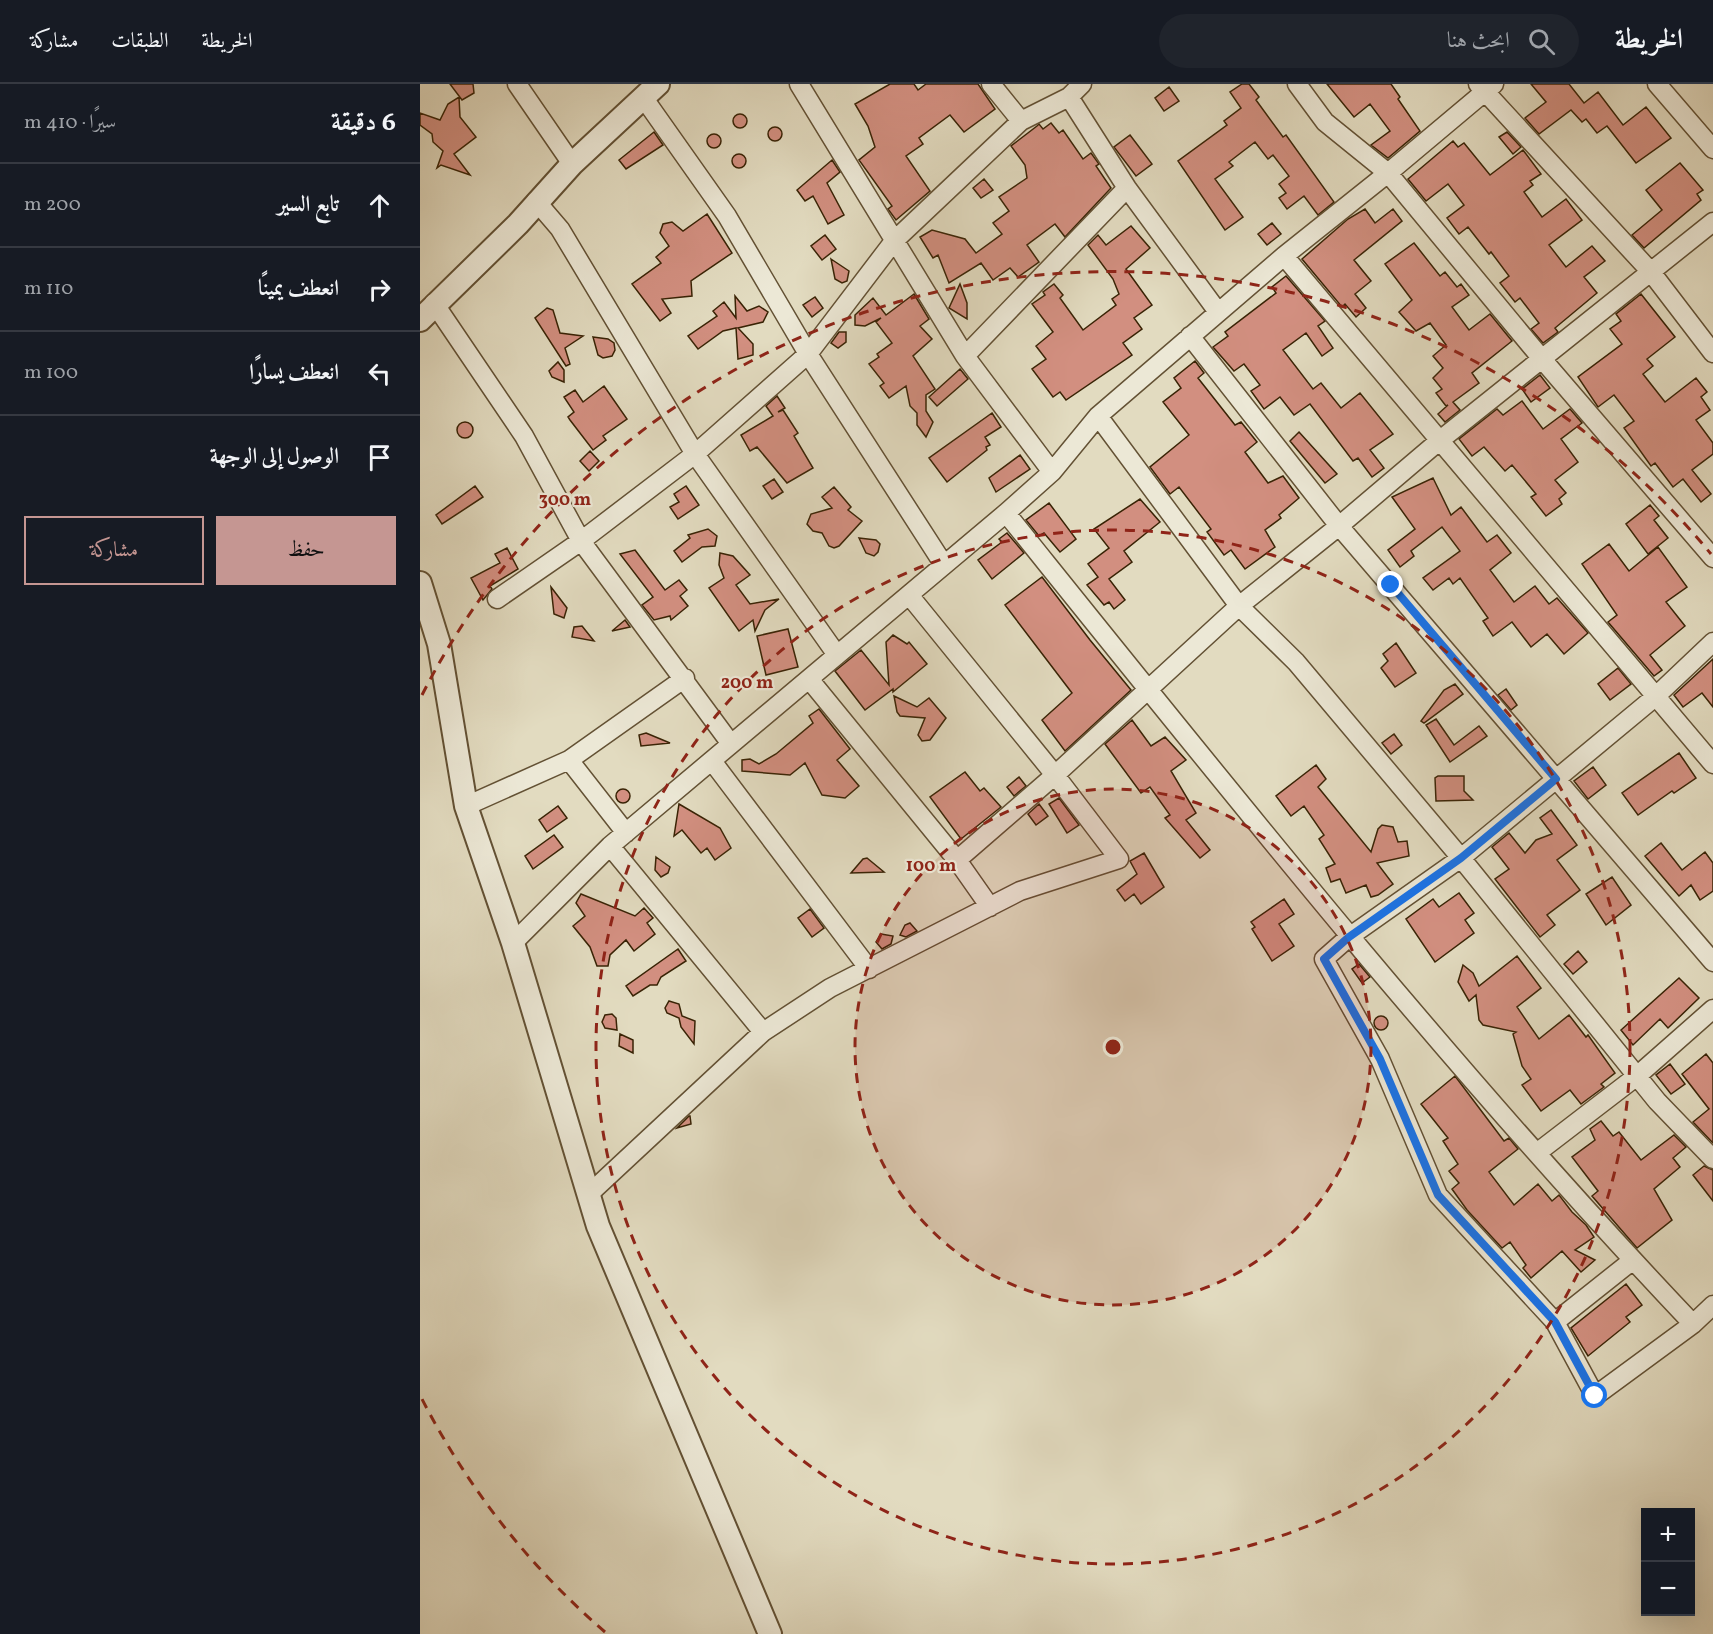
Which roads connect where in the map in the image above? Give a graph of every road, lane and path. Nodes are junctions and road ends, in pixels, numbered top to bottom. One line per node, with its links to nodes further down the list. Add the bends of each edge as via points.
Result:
1 (517, 84): 12 (street)
2 (800, 84): 17 (street)
3 (991, 84): 10 (street)
4 (1082, 84): 9 (street)
5 (1296, 84): 13 (street, via 1325,122)
6 (1657, 84): 11 (street)
7 (1485, 86): 13 (street); 19 (street)
8 (650, 90): 12 (street); 24 (street)
9 (1069, 97): 10 (street); 14 (street)
10 (1021, 121): 17 (street)
11 (1713, 149)
12 (572, 164): 15 (street)
13 (1388, 173): 18 (street); 26 (street)
14 (1127, 188): 21 (street); 25 (street)
15 (536, 201): 20 (street, via 518,224); 29 (street, via 560,229)
16 (1713, 222): 19 (street)
17 (894, 241): 24 (street); 25 (street)
18 (1284, 256): 21 (street); 28 (street)
19 (1651, 272): 23 (street); 26 (street)
20 (427, 311): 33 (street, via 524,436)
21 (1218, 312): 22 (street)
22 (1190, 336): 27 (street); 32 (street)
23 (1713, 353)
24 (808, 354): 29 (street); 35 (street)
25 (965, 356): 30 (street)
26 (1542, 359): 28 (street); 34 (street)
27 (1098, 416): 30 (street); 39 (street)
28 (1439, 441): 32 (street); 45 (street)
29 (696, 454): 33 (street); 41 (street)
30 (1052, 472): 31 (street)
31 (1006, 513): 35 (street); 44 (street)
32 (1339, 526): 39 (street); 51 (street)
33 (581, 542): 38 (street); 42 (street)
34 (1713, 558)
35 (944, 565): 37 (street)
36 (420, 583): 52 (street, via 439,644)
37 (909, 595): 41 (street); 50 (street)
38 (497, 599)
39 (1239, 606): 44 (street); 55 (street, via 1296,662)
40 (1713, 642): 45 (street)
41 (837, 655): 43 (street)
42 (685, 678): 46 (street); 47 (street)
43 (809, 679): 46 (street); 56 (street)
44 (1148, 690): 50 (street); 58 (street)
45 (1655, 697): 49 (street); 51 (street)
46 (731, 744): 48 (street)
47 (569, 760): 52 (street); 53 (street)
48 (712, 761): 53 (street); 61 (street)
49 (1713, 764)
50 (1055, 775): 56 (street); 57 (street, via 1119,859 1020,891)
51 (1556, 779): 55 (street); 60 (street)
52 (466, 806): 59 (street)
53 (626, 833): 54 (street)
54 (610, 846): 59 (street); 63 (street)
55 (1461, 858): 58 (street); 64 (street)
56 (957, 860): 57 (street)
57 (990, 907): 61 (street)
58 (1349, 937): 65 (street); 70 (street, via 1324,959 1380,1059 1438,1195)
59 (513, 943): 67 (street)
60 (1713, 962)
61 (869, 969): 63 (street, via 830,988)
62 (1713, 1009): 64 (street)
63 (763, 1032): 67 (street)
64 (1638, 1076): 65 (street); 66 (street)
65 (1538, 1152): 68 (street)
66 (1713, 1159)
67 (589, 1194): 72 (street, via 603,1237)
68 (1633, 1260): 70 (street); 71 (street)
69 (1713, 1305): 71 (street)
70 (1555, 1322): 71 (street, via 1595,1396)
71 (1693, 1324)
72 (770, 1634)

